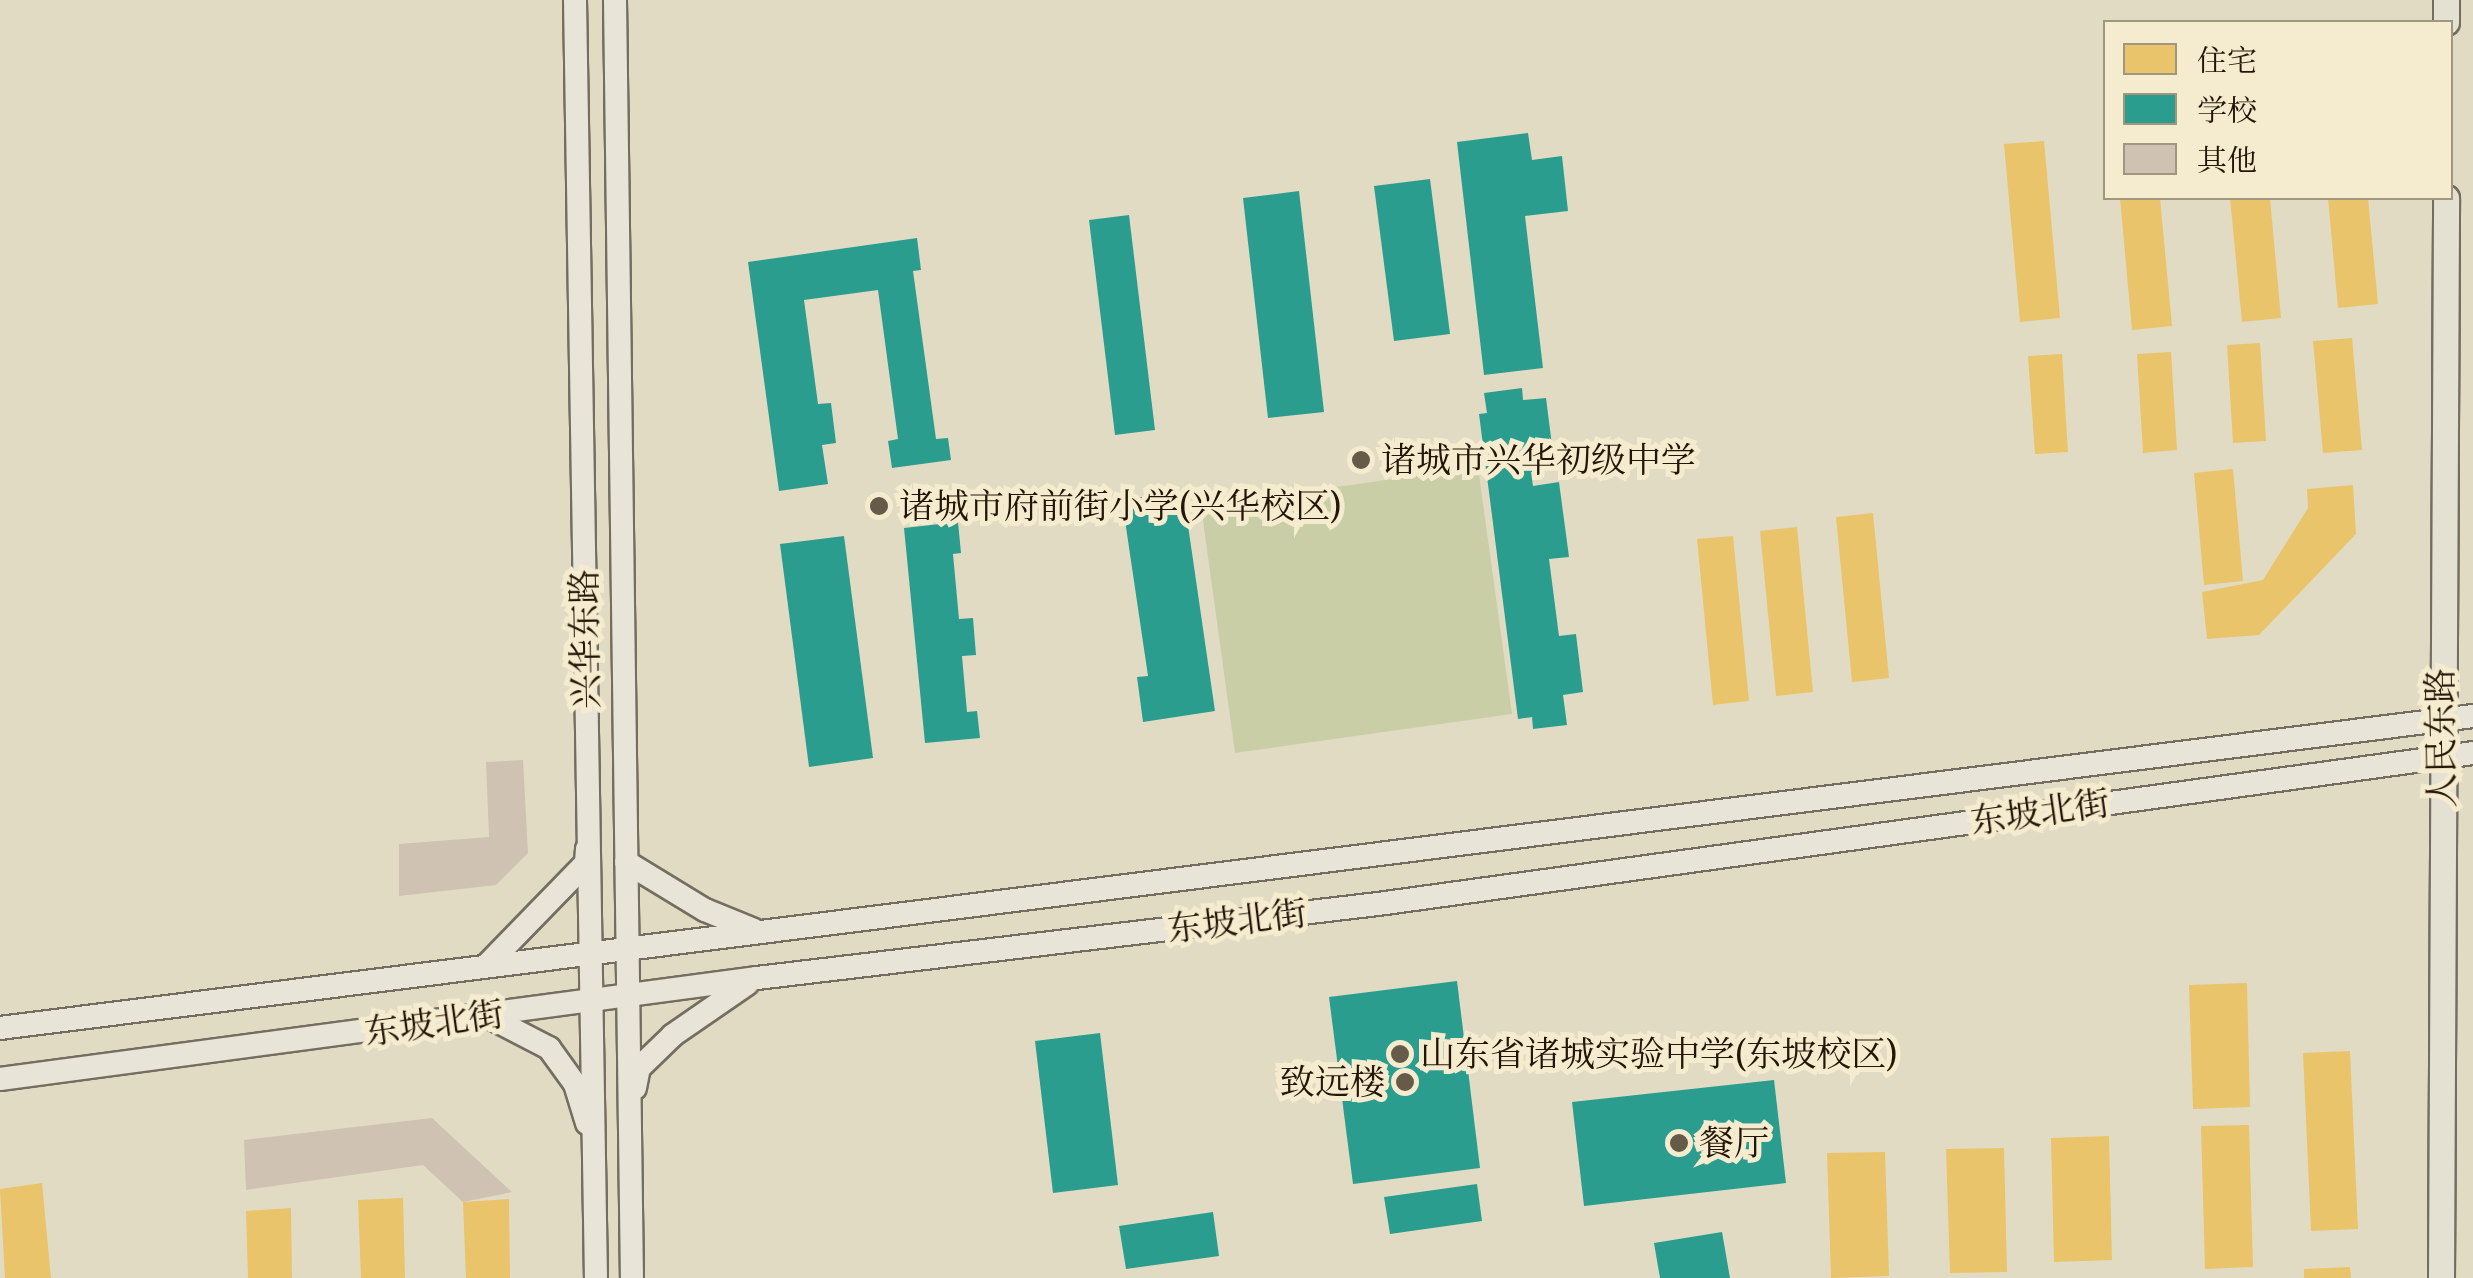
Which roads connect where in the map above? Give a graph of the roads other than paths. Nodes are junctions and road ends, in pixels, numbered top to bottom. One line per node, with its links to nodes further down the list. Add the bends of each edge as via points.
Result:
1 (575, 0): 8 (main road, 兴华东路)
2 (614, 0): 9 (main road)
3 (2446, 200): 5 (main road, 人民东路)
4 (2473, 716): 5 (main road, 东坡北街)
5 (2439, 718): 7 (main road, 人民东路); 10 (main road, 东坡北街)
6 (2473, 753): 7 (main road, 东坡北街)
7 (2442, 756): 14 (main road, 东坡北街, via 1378,904); 24 (main road, 人民东路)
8 (588, 830): 12 (main road, 兴华东路); 13 (main road, via 586,863)
9 (626, 862): 10 (main road, via 704,910); 11 (main road)
10 (758, 932): 11 (main road, 东坡北街)
11 (629, 947): 12 (main road, 东坡北街); 15 (main road)
12 (594, 956): 13 (main road, 东坡北街); 16 (main road, 兴华东路)
13 (486, 966): 18 (main road, 东坡北街)
14 (757, 978): 15 (main road, 东坡北街); 20 (main road, via 699,1014 640,1068)
15 (628, 995): 16 (main road, 东坡北街); 20 (main road)
16 (594, 1000): 17 (main road, 东坡北街); 21 (main road, 兴华东路)
17 (486, 1016): 19 (main road, 东坡北街); 21 (main road, via 549,1048 576,1084)
18 (0, 1028)
19 (0, 1078)
20 (629, 1111): 23 (main road)
21 (594, 1148): 22 (main road, 兴华东路)
22 (596, 1278)
23 (632, 1278)
24 (2441, 1278)

